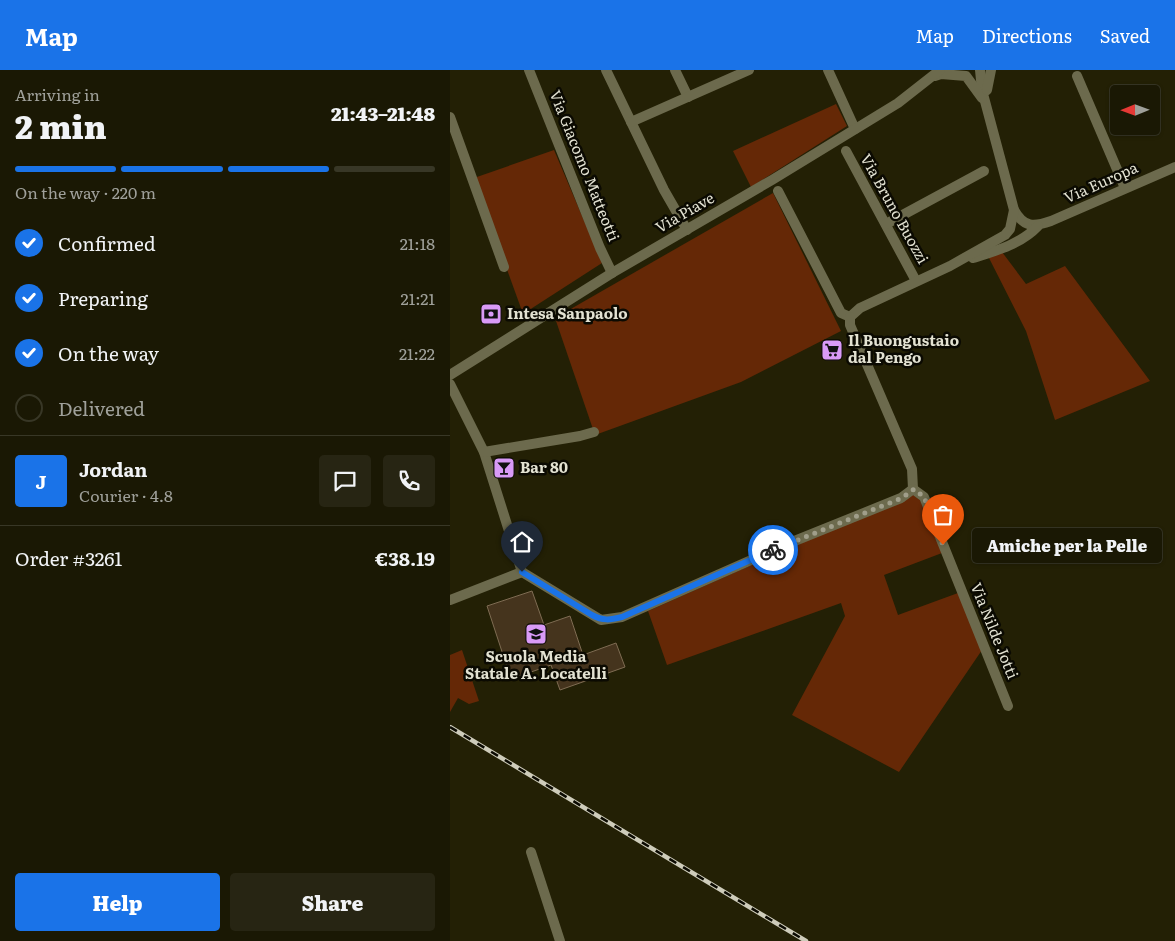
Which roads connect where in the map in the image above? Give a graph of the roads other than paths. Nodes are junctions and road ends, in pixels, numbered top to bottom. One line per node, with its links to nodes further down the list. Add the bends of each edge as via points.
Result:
1 (529, 70): 28 (street, Via Giacomo Matteotti)
2 (606, 70): 13 (street)
3 (675, 70): 10 (street)
4 (749, 70): 10 (street)
5 (828, 70): 14 (street)
6 (980, 70): 11 (street)
7 (991, 70): 11 (street)
8 (941, 73): 11 (street, via 966,76); 14 (street, Via Piave, via 898,104)
9 (1078, 76): 18 (street)
10 (688, 97): 13 (street)
11 (987, 104): 20 (street)
12 (450, 117): 27 (street)
13 (631, 122): 24 (street)
14 (855, 129): 24 (street, Via Piave)
15 (846, 151): 22 (street, Via Bruno Buozzi)
16 (1175, 167): 18 (street, Via Europa)
17 (984, 171): 22 (street)
18 (1125, 188): 23 (street, Via Europa)
19 (778, 191): 30 (street, via 841,312)
20 (1014, 210): 21 (street); 26 (street, via 1010,229 1005,235)
21 (1020, 219): 23 (street, via 1030,226); 25 (street)
22 (886, 224): 29 (street, Via Bruno Buozzi)
23 (1038, 226): 25 (street, Via Europa, via 1029,236)
24 (687, 230): 28 (street, Via Piave)
25 (1005, 247): 26 (street, Via Europa)
26 (950, 266): 29 (street)
27 (504, 267)
28 (612, 273): 31 (street, Via Piave)
29 (916, 281): 30 (street, via 860,308)
30 (850, 317): 35 (street, via 850,325 912,469)
31 (450, 375)
32 (450, 384): 34 (street)
33 (594, 432): 34 (street)
34 (484, 452): 36 (street)
35 (914, 489): 36 (street, via 902,498 609,620 601,620); 38 (street, Via Nilde Jotti, via 924,497)
36 (522, 572): 37 (street)
37 (450, 600)
38 (1008, 706)
39 (531, 852): 40 (street)
40 (560, 941)

